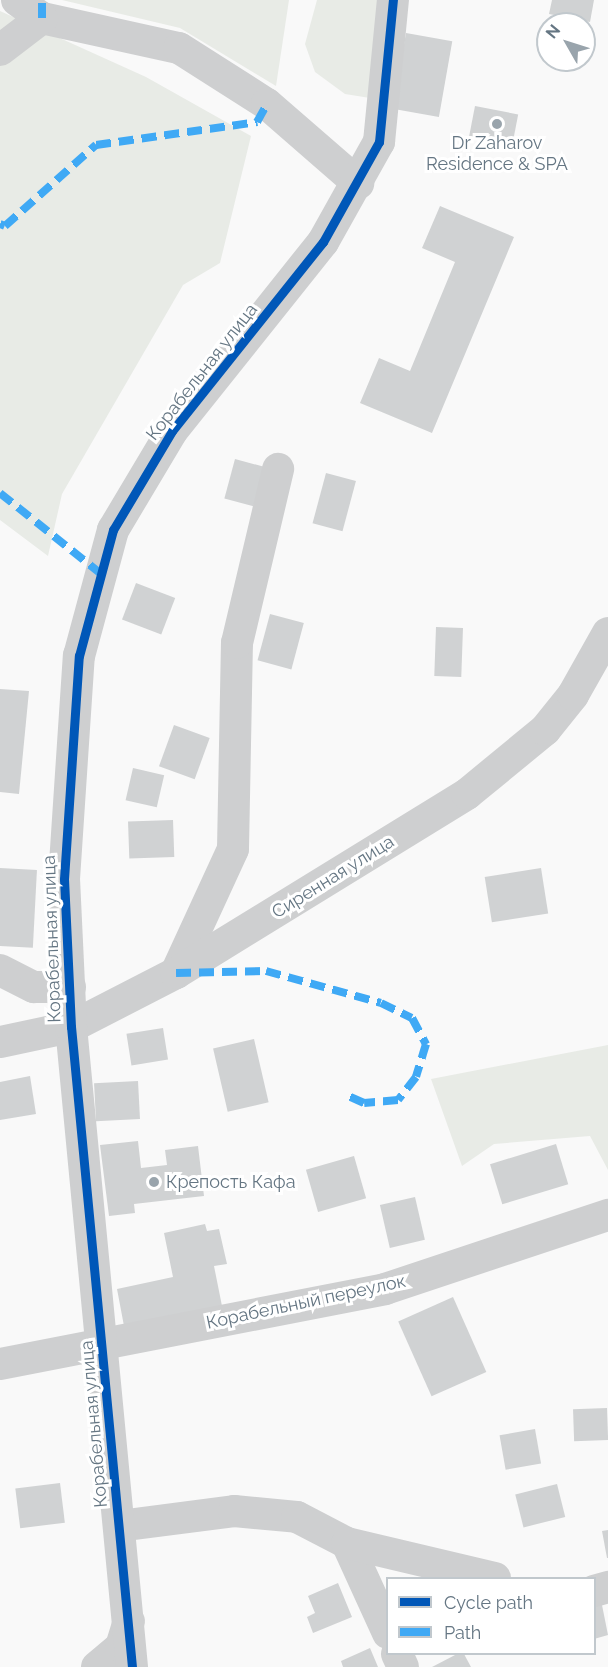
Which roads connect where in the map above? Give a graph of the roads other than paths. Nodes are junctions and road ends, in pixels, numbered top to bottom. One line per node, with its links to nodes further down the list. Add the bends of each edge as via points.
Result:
1 (17, 0): 3 (street)
2 (393, 0): 5 (street, via 380,142)
3 (42, 18): 4 (street); 5 (street, via 179,48 267,104)
4 (0, 50)
5 (358, 183): 10 (street, Корабельная улица, via 316,251 172,431 112,530 79,656 64,879)
6 (278, 469): 9 (street, via 237,643 233,849)
7 (608, 633): 9 (street, Сиренная улица, via 573,695 545,730 467,794)
8 (0, 970): 10 (street, via 34,987)
9 (176, 973): 11 (street, Сиренная улица)
10 (69, 987): 11 (street, Корабельная улица)
11 (71, 1027): 12 (street, Сиренная улица); 14 (street, Корабельная улица)
12 (0, 1042)
13 (608, 1215): 14 (street, Корабельный переулок, via 385,1289)
14 (104, 1343): 15 (street, Корабельный переулок); 16 (street, Корабельная улица)
15 (0, 1364)
16 (119, 1526): 17 (street, via 234,1511 297,1517); 19 (street, Корабельная улица)
17 (347, 1543): 18 (street); 20 (street)
18 (491, 1577)
19 (130, 1617): 21 (street, via 121,1647); 22 (street, Корабельная улица)
20 (386, 1631)
21 (96, 1667)
22 (132, 1667)

